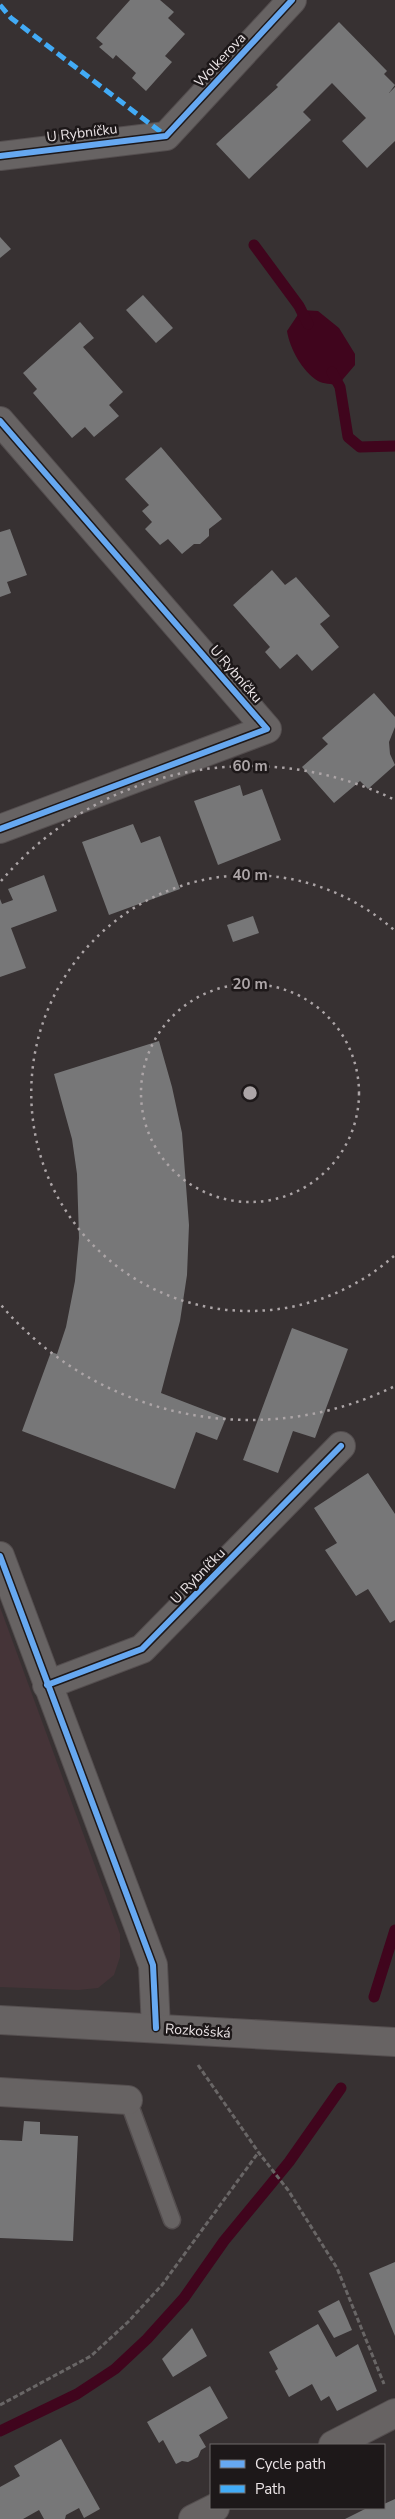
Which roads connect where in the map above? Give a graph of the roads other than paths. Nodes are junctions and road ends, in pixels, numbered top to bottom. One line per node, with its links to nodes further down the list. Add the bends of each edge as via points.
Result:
1 (292, 0): 2 (street, Wolkerova)
2 (166, 136): 3 (street, U Rybníčku)
3 (0, 156)
4 (0, 421): 5 (street, U Rybníčku, via 267,729)
5 (0, 828)
6 (341, 1446): 8 (street, U Rybníčku, via 142,1649)
7 (0, 1556): 8 (street)
8 (47, 1685): 10 (street, via 153,1965)
9 (0, 2020): 10 (street, Rozkošská)
10 (156, 2028): 11 (street, Rozkošská)
11 (395, 2042)
12 (0, 2092): 13 (street)
13 (128, 2100): 14 (lane)
14 (172, 2220)
15 (395, 2413): 16 (street)
16 (335, 2444)
17 (213, 2509): 18 (street)
18 (193, 2519)

